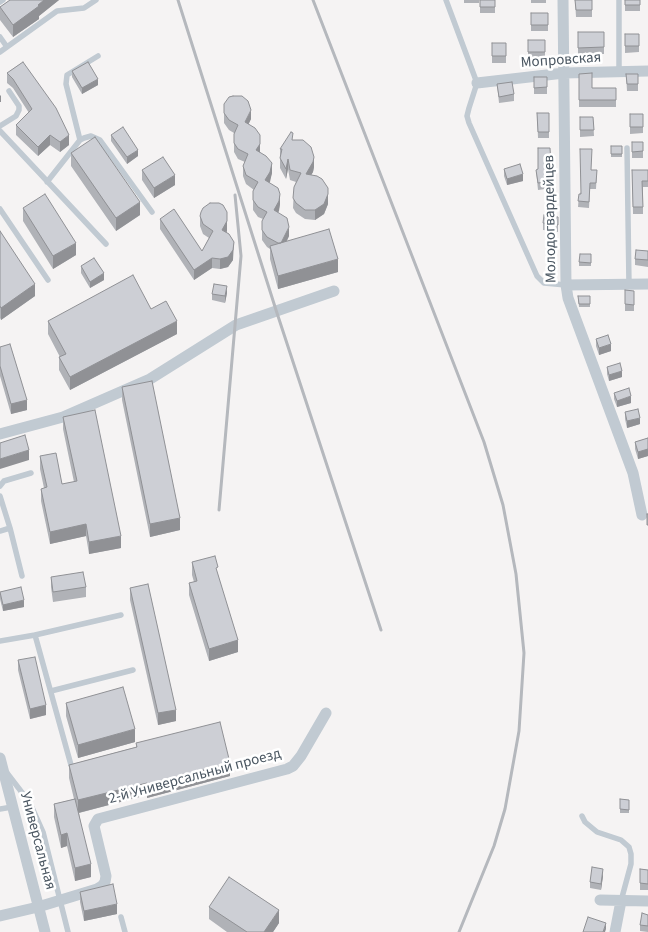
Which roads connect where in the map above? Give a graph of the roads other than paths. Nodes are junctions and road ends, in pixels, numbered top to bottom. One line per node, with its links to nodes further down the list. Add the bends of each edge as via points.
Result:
1 (96, 0): 6 (lane, via 84,8 57,11)
2 (446, 0): 12 (lane)
3 (563, 0): 11 (street, Молодогвардейцев)
4 (619, 0): 10 (lane)
5 (0, 37): 6 (lane)
6 (7, 47): 7 (lane)
7 (0, 52)
8 (98, 56): 16 (lane, via 66,77)
9 (648, 71): 10 (street, Мопровская)
10 (619, 72): 11 (street, Мопровская)
11 (564, 73): 12 (street, Мопровская); 25 (street, Молодогвардейцев)
12 (477, 83): 25 (lane, via 468,116 536,276 544,283)
13 (8, 91): 14 (lane, via 19,110 16,116)
14 (0, 126)
15 (0, 131): 18 (lane)
16 (80, 140): 18 (lane); 20 (lane, via 91,136 100,140)
17 (627, 148): 23 (lane)
18 (47, 182): 21 (lane)
19 (0, 209): 22 (lane)
20 (152, 212)
21 (106, 244)
22 (48, 280)
23 (629, 284): 24 (street); 25 (street)
24 (648, 284)
25 (566, 285): 31 (street, Молодогвардейцев, via 633,473)
26 (334, 291): 27 (street, via 236,325 150,379 63,417)
27 (0, 434)
28 (30, 473): 29 (lane, via 4,481)
29 (0, 486)
30 (0, 496): 32 (lane)
31 (642, 514)
32 (10, 528): 33 (lane); 34 (lane)
33 (0, 531)
34 (22, 576)
35 (120, 615): 36 (lane)
36 (35, 635): 37 (lane); 39 (lane)
37 (0, 642)
38 (133, 670): 39 (lane)
39 (51, 691): 42 (lane)
40 (326, 713): 45 (street, 2-й Универсальный проезд, via 301,756 287,769 98,819 94,826 105,882 97,889)
41 (1, 763): 43 (street, Универсальная); 45 (lane, via 36,814)
42 (71, 764)
43 (6, 808): 49 (street, Универсальная)
44 (582, 816): 47 (lane, via 597,832 621,840 629,847 631,864)
45 (60, 900): 49 (street, 2-й Универсальный проезд); 53 (lane)
46 (600, 900): 47 (street)
47 (621, 901): 48 (street); 55 (street)
48 (648, 901)
49 (38, 907): 50 (street, 2-й Универсальный проезд); 52 (street, Универсальная)
50 (0, 916)
51 (122, 917): 54 (lane)
52 (45, 932)
53 (68, 932)
54 (124, 932)
55 (615, 932)

